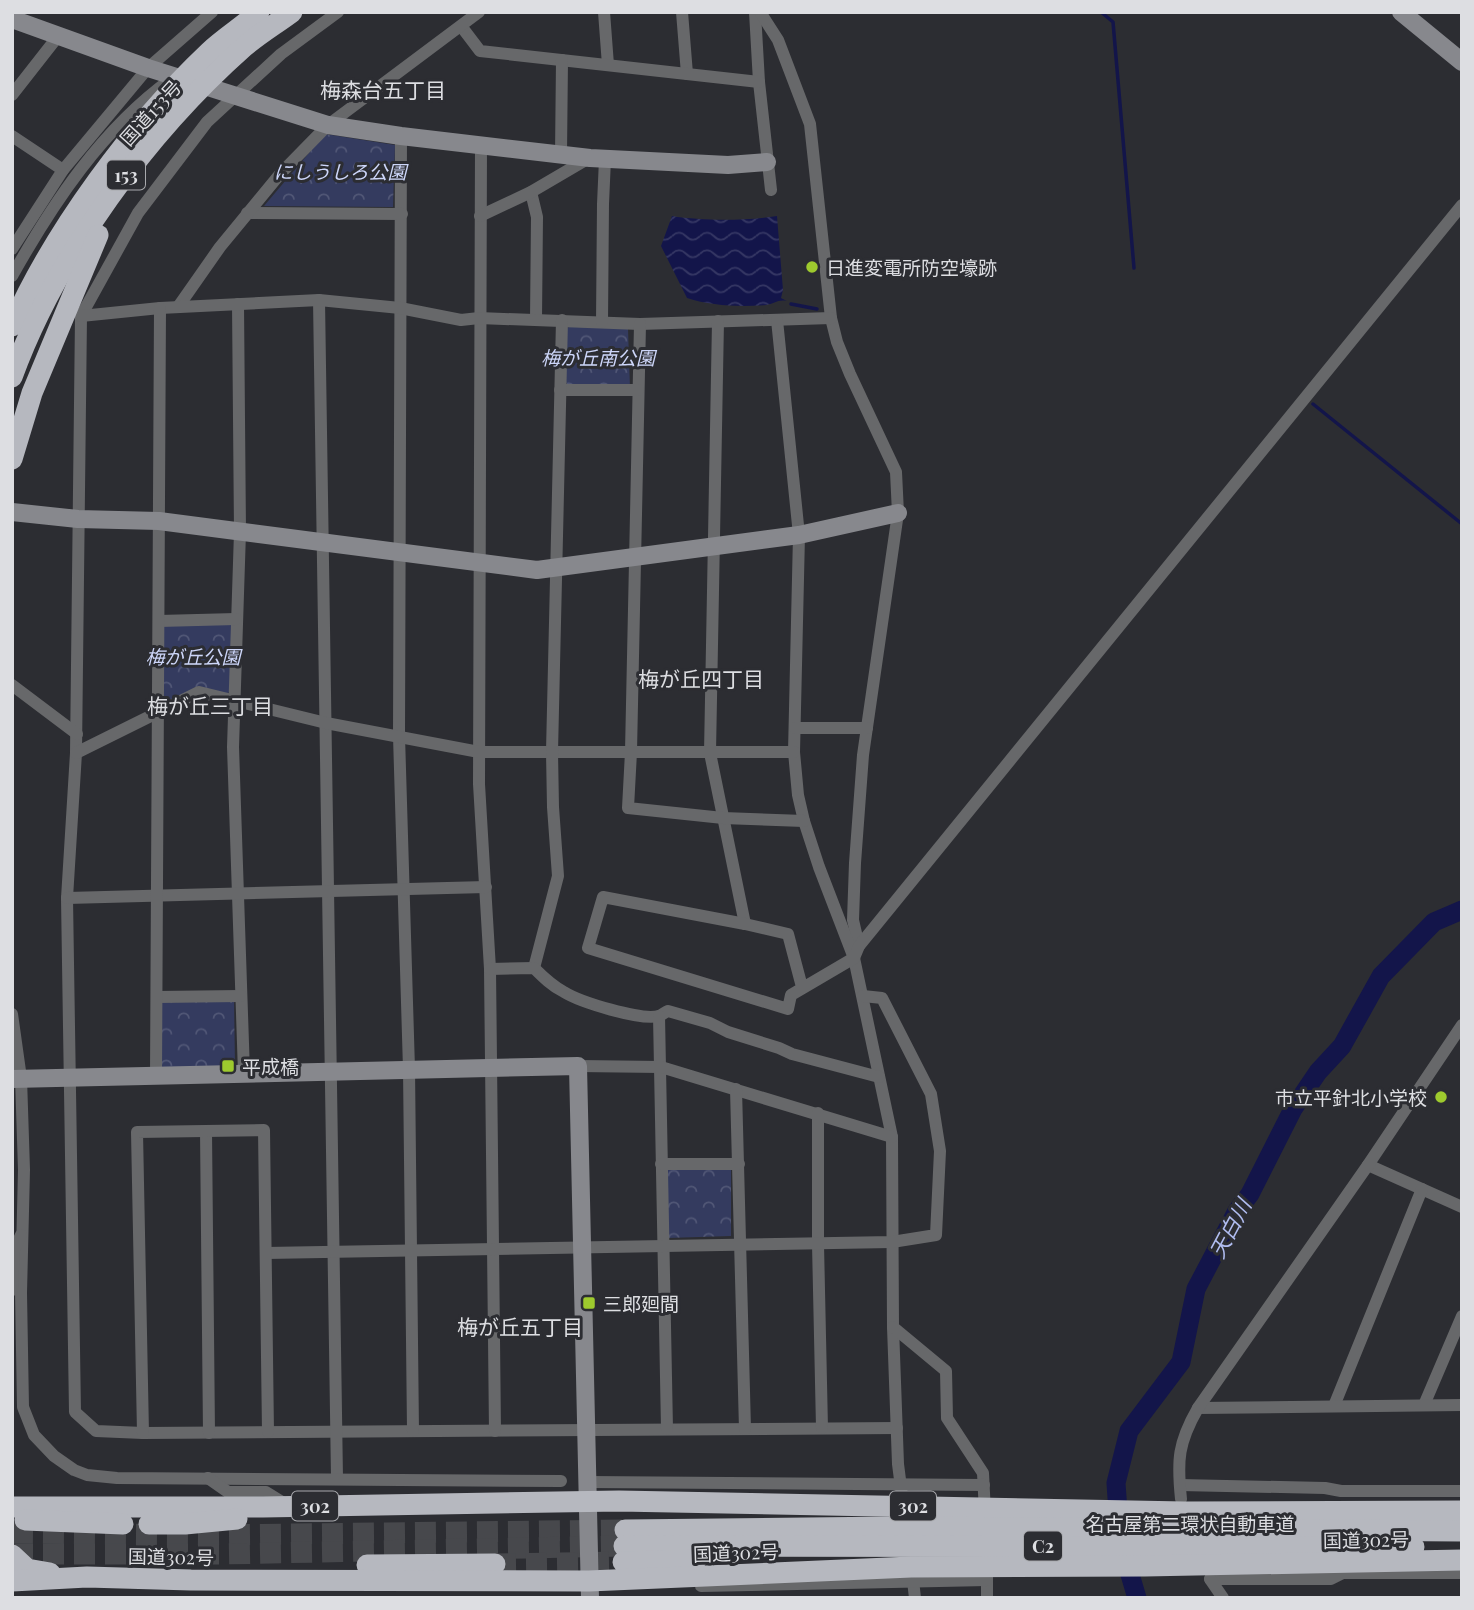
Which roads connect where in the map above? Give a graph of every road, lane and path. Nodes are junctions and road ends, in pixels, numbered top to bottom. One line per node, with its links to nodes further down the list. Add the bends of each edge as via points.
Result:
1 (212, 12): 17 (street)
2 (259, 12): 13 (highway, 国道153号 / 153)
3 (292, 12): 30 (highway, 国道153号 / 153, via 245,46 193,97)
4 (338, 12): 20 (street)
5 (479, 12): 11 (street)
6 (604, 12): 16 (street)
7 (682, 12): 18 (street)
8 (758, 12): 19 (street); 46 (street, via 778,40 810,124)
9 (1401, 12): 15 (street)
10 (12, 19): 12 (street)
11 (461, 26): 14 (street, via 480,51); 22 (street)
12 (59, 35): 17 (street); 21 (street)
13 (210, 51): 38 (street, via 117,126 71,182); 53 (highway, 国道153号 / 153, via 155,109 101,179 60,237)
14 (562, 60): 16 (street); 26 (street)
15 (1462, 62)
16 (608, 65): 18 (street)
17 (154, 69): 20 (street); 29 (street)
18 (687, 74): 19 (street)
19 (759, 82): 28 (street)
20 (227, 94): 22 (street); 44 (street, via 138,213)
21 (12, 95)
22 (328, 125): 24 (street); 34 (street)
23 (12, 136): 29 (street)
24 (401, 136): 25 (street); 35 (street)
25 (481, 145): 26 (street); 36 (street)
26 (561, 154): 27 (street)
27 (598, 158): 28 (street); 32 (street); 51 (street, via 603,204)
28 (767, 162): 31 (street)
29 (63, 170): 37 (street)
30 (117, 187): 54 (highway, 国道153号 / 153, via 44,302); 57 (highway, via 32,393)
31 (771, 190)
32 (531, 192): 36 (street); 47 (street, via 537,217)
33 (1462, 205): 95 (street)
34 (247, 214): 35 (street); 42 (street)
35 (402, 214): 43 (street)
36 (480, 216): 45 (street)
37 (12, 248)
38 (12, 276)
39 (319, 300): 40 (street); 43 (street); 64 (street)
40 (238, 304): 42 (street); 62 (street)
41 (160, 307): 42 (street); 44 (street); 61 (street)
42 (178, 307)
43 (400, 307): 45 (street, via 461,320); 66 (street)
44 (80, 316): 60 (street)
45 (479, 318): 47 (street); 68 (street)
46 (831, 318): 49 (street); 59 (street, via 850,374 896,472)
47 (536, 319): 48 (street)
48 (562, 320): 51 (street); 55 (street)
49 (777, 320): 50 (street); 63 (street)
50 (718, 321): 52 (street); 65 (street)
51 (602, 322): 52 (street)
52 (640, 324): 56 (street)
53 (12, 326)
54 (12, 377)
55 (560, 390): 56 (street); 69 (street)
56 (638, 390): 67 (street)
57 (12, 458)
58 (12, 512): 60 (street)
59 (898, 513): 63 (street); 77 (street)
60 (78, 519): 61 (street); 78 (street)
61 (159, 521): 62 (street); 71 (street)
62 (240, 531): 64 (street); 70 (street)
63 (799, 536): 65 (street); 76 (street)
64 (323, 542): 66 (street); 75 (street)
65 (713, 546): 67 (street); 83 (street)
66 (398, 551): 68 (street); 79 (street)
67 (634, 557): 69 (street); 82 (street)
68 (480, 563): 69 (street); 80 (street)
69 (556, 569): 81 (street)
70 (236, 619): 71 (street); 73 (street)
71 (159, 621): 74 (street)
72 (12, 685): 78 (street)
73 (233, 700): 74 (street, via 199,692); 75 (street); 91 (street)
74 (158, 714): 85 (street); 92 (street)
75 (326, 723): 79 (street); 90 (street)
76 (795, 728): 77 (street); 84 (street)
77 (867, 728): 95 (street, via 855,863)
78 (76, 734): 85 (street)
79 (399, 736): 80 (street); 89 (street)
80 (479, 752): 81 (street); 88 (street)
81 (552, 752): 82 (street); 96 (street, via 558,876)
82 (631, 752): 83 (street); 86 (street, via 628,808)
83 (710, 752): 84 (street); 86 (street)
84 (794, 752): 87 (street)
85 (76, 753): 93 (street)
86 (723, 818): 87 (street); 94 (street)
87 (804, 821): 95 (street)
88 (486, 887): 89 (street); 97 (street)
89 (405, 890): 90 (street); 108 (street)
90 (328, 891): 91 (street); 109 (street)
91 (238, 894): 92 (street); 99 (street)
92 (157, 896): 93 (street); 101 (street)
93 (67, 898): 112 (street)
94 (745, 923): 98 (street, via 789,934); 98 (street, via 603,897 588,948 788,1009 791,995)
95 (856, 952): 98 (street); 100 (street)
96 (534, 968): 97 (street); 103 (street, via 566,994 632,1015)
97 (490, 970): 107 (street)
98 (802, 987)
99 (241, 996): 101 (street); 110 (street)
100 (863, 996): 113 (street); 125 (street, via 882,998 931,1094 940,1151 936,1235)
101 (157, 997): 111 (street)
102 (12, 1014): 114 (street)
103 (659, 1016): 106 (street); 113 (street, via 668,1011 792,1054)
104 (1462, 1026): 121 (street)
105 (578, 1066): 106 (street); 107 (street); 129 (street)
106 (661, 1067): 115 (street); 119 (street)
107 (492, 1068): 108 (street); 130 (street)
108 (410, 1069): 109 (street); 131 (street)
109 (331, 1071): 110 (street); 132 (street)
110 (244, 1073): 111 (street)
111 (156, 1075): 112 (street)
112 (68, 1077): 114 (street); 149 (street, via 75,1412 96,1431)
113 (879, 1077): 118 (street)
114 (17, 1079): 124 (street)
115 (737, 1089): 116 (street); 120 (street)
116 (818, 1113): 118 (street); 126 (street)
117 (206, 1131): 133 (street, via 264,1130); 149 (street, via 137,1132); 150 (street)
118 (892, 1137): 125 (street)
119 (661, 1164): 120 (street); 128 (street)
120 (739, 1164): 127 (street)
121 (1368, 1165): 122 (street); 140 (street)
122 (1422, 1189): 123 (street); 139 (street)
123 (1462, 1207)
124 (23, 1231): 134 (street, via 14,1250); 152 (street, via 23,1406 34,1435 54,1456 87,1475)
125 (892, 1242): 126 (street); 136 (street)
126 (818, 1244): 127 (street); 141 (street)
127 (739, 1245): 128 (street); 144 (street)
128 (663, 1246): 129 (street); 143 (street)
129 (582, 1248): 130 (street); 145 (street)
130 (494, 1249): 131 (street); 147 (street)
131 (411, 1251): 132 (street); 146 (street)
132 (333, 1252): 133 (street); 148 (street)
133 (267, 1253): 151 (street)
134 (12, 1290)
135 (1462, 1316): 137 (street)
136 (893, 1327): 142 (street); 155 (street, via 946,1371 947,1418 983,1473)
137 (1424, 1405): 138 (street); 139 (street)
138 (1462, 1405)
139 (1334, 1406): 140 (street)
140 (1198, 1408): 157 (street, via 1183,1436 1180,1492)
141 (822, 1428): 142 (street); 144 (street)
142 (897, 1428): 156 (street)
143 (667, 1429): 144 (street); 145 (street)
144 (745, 1429)
145 (586, 1430): 147 (street); 158 (street)
146 (413, 1431): 147 (street); 148 (street)
147 (495, 1431)
148 (336, 1432): 151 (street); 153 (street)
149 (143, 1433): 150 (street)
150 (209, 1433): 151 (street)
151 (268, 1433)
152 (208, 1478): 153 (street); 159 (street, via 228,1492 266,1492)
153 (337, 1478): 154 (street)
154 (561, 1481)
155 (984, 1485): 156 (street); 176 (street)
156 (901, 1486): 158 (street); 178 (street)
157 (1462, 1490)
158 (587, 1492): 159 (highway, 国道302号 / 302); 167 (highway, 国道302号 / 302); 179 (street)
159 (289, 1506): 160 (highway, 国道302号 / 302)
160 (12, 1507)
161 (1462, 1511): 167 (highway, 国道302号 / 302, via 1207,1512)
162 (493, 1518): 165 (highway, via 231,1519)
163 (12, 1519): 164 (highway)
164 (123, 1524)
165 (147, 1524)
166 (1462, 1531): 167 (highway, 名古屋第二環状自動車道 / C2, via 875,1528)
167 (622, 1539): 168 (highway, 名古屋第二環状自動車道 / C2, via 890,1546); 172 (highway, 国道302号 / 302, via 911,1567); 179 (highway, 国道302号 / 302)
168 (1462, 1547)
169 (12, 1555): 174 (highway, 302, via 27,1569)
170 (1462, 1560): 172 (highway, 国道302号 / 302)
171 (495, 1564): 175 (highway, via 320,1565 260,1570)
172 (1204, 1572): 173 (street, via 1331,1579 1343,1573); 182 (street)
173 (1462, 1573)
174 (87, 1577): 175 (highway, 国道302号 / 302); 177 (highway, 国道302号 / 302)
175 (228, 1580): 179 (highway, 国道302号 / 302)
176 (987, 1580): 178 (street); 181 (street)
177 (12, 1581)
178 (913, 1583): 179 (street); 180 (street)
179 (589, 1589)
180 (915, 1598)
181 (987, 1598)
182 (1223, 1598)

